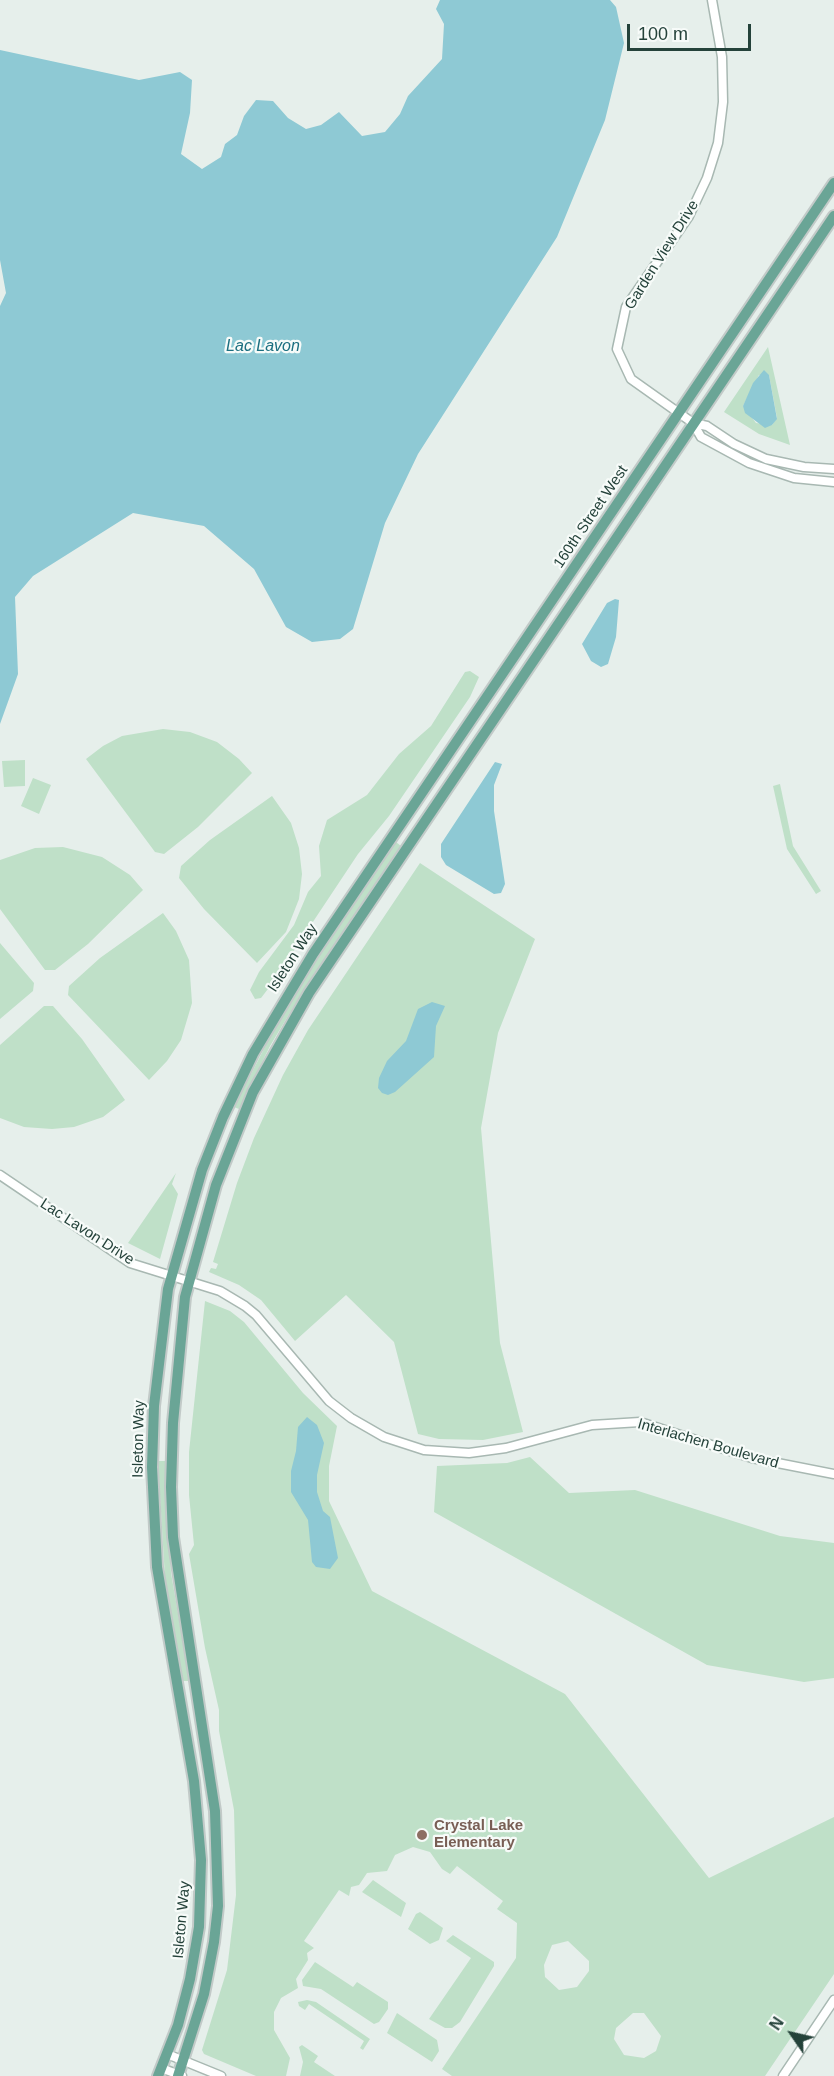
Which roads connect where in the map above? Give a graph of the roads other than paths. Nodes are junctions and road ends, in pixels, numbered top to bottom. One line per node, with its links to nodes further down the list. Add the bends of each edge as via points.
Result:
1 (712, 0): 4 (street, Garden View Drive, via 722,57 723,102 718,143 689,216 626,308 617,349 631,379)
2 (834, 183): 4 (main road, 160th Street West)
3 (834, 216): 5 (main road)
4 (679, 413): 5 (street, Garden View Drive); 8 (main road, 160th Street West)
5 (693, 423): 6 (street, via 707,426 766,459); 7 (street, via 701,436 749,463 794,478); 10 (main road, Isleton Way, via 309,993 253,1092)
6 (834, 469)
7 (834, 482)
8 (372, 868): 10 (main road, Isleton Way, via 253,1054 223,1117 202,1170)
9 (0, 1175): 10 (street, Lac Lavon Drive, via 118,1256)
10 (180, 1279): 11 (street, Interlachen Boulevard, via 230,1296 251,1310 313,1385 343,1413 377,1434 417,1448 459,1453 497,1450 592,1425 630,1422 660,1427 752,1458); 13 (main road, Isleton Way, via 154,1397 154,1506 160,1587 197,1801 201,1881 196,1954); 14 (main road, Isleton Way, via 171,1518 215,1811 218,1906 210,1968)
11 (834, 1474)
12 (834, 2000): 18 (street)
13 (167, 2054): 14 (street); 15 (main road, Isleton Way)
14 (184, 2061): 16 (main road, Isleton Way); 17 (street)
15 (160, 2072): 16 (street)
16 (179, 2076)
17 (221, 2076)
18 (783, 2076)

